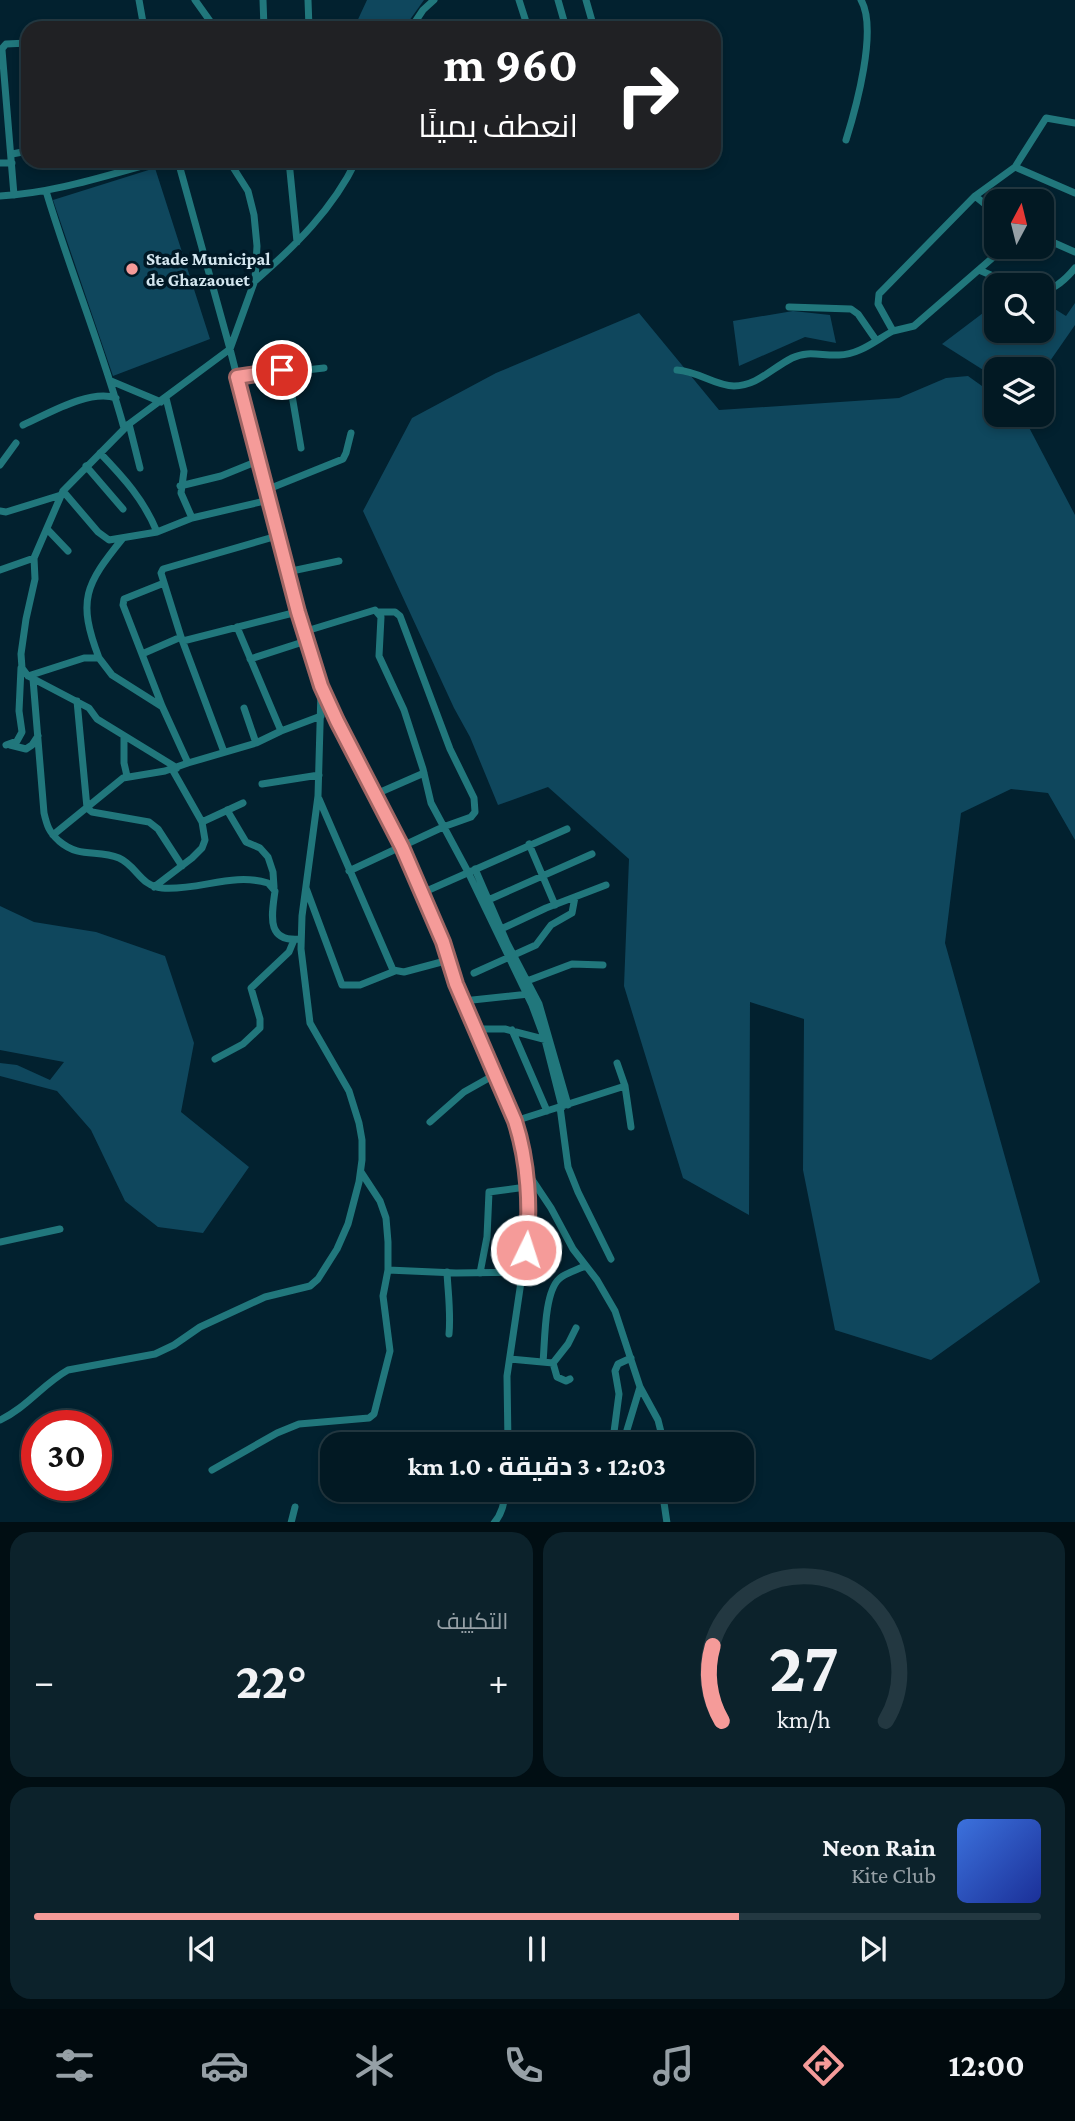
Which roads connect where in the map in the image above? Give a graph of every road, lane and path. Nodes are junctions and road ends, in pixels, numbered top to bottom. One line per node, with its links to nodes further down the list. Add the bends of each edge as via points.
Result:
1 (139, 0): 10 (street)
2 (195, 0): 11 (street)
3 (262, 0): 12 (street)
4 (308, 0): 13 (street)
5 (434, 0): 14 (street)
6 (519, 0): 15 (street)
7 (558, 0): 16 (street)
8 (586, 0): 17 (street)
9 (862, 0): 21 (street, via 868,17 867,44)
10 (143, 21)
11 (210, 21)
12 (264, 21)
13 (309, 21)
14 (416, 21)
15 (526, 21)
16 (564, 21)
17 (592, 21)
18 (21, 43): 19 (street, via 9,43)
19 (1, 51): 23 (street)
20 (1075, 123): 25 (street, via 1046,118)
21 (846, 140)
22 (21, 155): 23 (street)
23 (12, 159): 24 (street); 35 (street)
24 (0, 163)
25 (1015, 167): 34 (street); 37 (street)
26 (121, 168): 32 (street)
27 (133, 168): 32 (street)
28 (180, 168): 51 (street)
29 (234, 168): 46 (street, via 252,206)
30 (290, 168): 39 (street)
31 (352, 168): 39 (street)
32 (121, 171): 33 (street)
33 (47, 191): 35 (street); 56 (street)
34 (1075, 193)
35 (14, 195): 36 (street)
36 (0, 196)
37 (975, 196): 38 (street); 49 (street, via 877,297)
38 (984, 203)
39 (297, 242): 46 (street)
40 (1054, 243): 41 (street)
41 (1075, 252)
42 (991, 259): 44 (street)
43 (1075, 268): 47 (street)
44 (979, 270): 45 (street); 49 (street, via 914,326)
45 (986, 273)
46 (256, 280): 51 (street)
47 (1054, 287)
48 (789, 307): 50 (street, via 851,309)
49 (893, 331): 50 (street)
50 (876, 340): 53 (street, via 840,356 807,353 735,386)
51 (230, 349): 55 (street); 58 (street)
52 (324, 368): 54 (street)
53 (677, 370)
54 (288, 372): 55 (street); 63 (street)
55 (237, 377): 65 (street)
56 (111, 381): 57 (street); 58 (street)
57 (116, 398): 59 (street, via 91,397); 60 (street)
58 (163, 400): 60 (street); 69 (street, via 184,471)
59 (23, 425)
60 (127, 426): 64 (street); 68 (street)
61 (351, 433): 70 (street, via 343,459)
62 (16, 443): 66 (street)
63 (301, 448)
64 (100, 453): 67 (street); 77 (street, via 138,495)
65 (258, 461): 69 (street); 70 (street)
66 (0, 465)
67 (86, 466): 71 (street); 73 (street)
68 (140, 468)
69 (180, 486): 75 (street)
70 (266, 490): 72 (street)
71 (62, 493): 74 (street); 76 (street); 79 (street, via 104,538)
72 (269, 500): 75 (street); 78 (street)
73 (123, 509)
74 (0, 511)
75 (192, 518): 77 (street)
76 (47, 529): 80 (street); 81 (street)
77 (157, 532): 79 (street)
78 (277, 536): 84 (street); 85 (street, via 163,569)
79 (123, 538): 93 (street, via 96,576 87,599 85,612)
80 (68, 551)
81 (34, 558): 83 (street); 95 (street)
82 (339, 561): 84 (street)
83 (0, 570)
84 (287, 572): 86 (street)
85 (164, 583): 90 (street); 92 (street, via 124,599)
86 (298, 612): 88 (street); 89 (street)
87 (378, 612): 89 (street); 110 (street, via 379,656 404,710); 120 (street, via 400,616 450,749 474,798 471,817)
88 (237, 626): 90 (street); 94 (street)
89 (303, 632): 91 (street)
90 (182, 639): 92 (street); 107 (street)
91 (306, 640): 94 (street); 97 (street)
92 (142, 654): 99 (street)
93 (99, 658): 96 (street, via 84,658); 99 (street, via 118,680)
94 (250, 659): 103 (street)
95 (22, 668): 96 (street); 104 (street, via 22,732 8,745 26,749)
96 (30, 678): 98 (street); 104 (street)
97 (321, 686): 101 (street); 102 (street)
98 (77, 701): 105 (street); 117 (street)
99 (162, 706): 108 (street)
100 (244, 708): 106 (street)
101 (334, 715): 102 (street); 114 (street)
102 (321, 720): 103 (street); 111 (street)
103 (281, 731): 106 (street)
104 (38, 736): 122 (street, via 44,813)
105 (124, 736): 109 (street); 112 (street)
106 (256, 743): 107 (street)
107 (224, 752): 108 (street)
108 (188, 763): 109 (street)
109 (174, 768): 112 (street); 119 (street)
110 (424, 773): 114 (street); 120 (street)
111 (319, 775): 113 (street); 115 (street)
112 (127, 776): 117 (street)
113 (262, 784)
114 (376, 794): 124 (street)
115 (318, 796): 127 (street); 133 (street)
116 (243, 803): 118 (street)
117 (87, 808): 122 (street); 126 (street, via 149,822)
118 (227, 810): 119 (street); 132 (street, via 246,842 268,857)
119 (202, 822): 126 (street, via 204,845)
120 (443, 827): 124 (street); 128 (street)
121 (567, 830): 123 (street)
122 (53, 835): 131 (street, via 74,852 121,859)
123 (529, 844): 128 (street); 129 (street)
124 (402, 847): 127 (street); 134 (street)
125 (592, 854): 129 (street)
126 (182, 866): 131 (street)
127 (349, 871): 145 (street)
128 (471, 871): 134 (street); 137 (street)
129 (542, 875): 137 (street); 138 (street)
130 (606, 886): 135 (street)
131 (154, 887): 132 (street, via 184,888 237,879 263,881)
132 (274, 887): 141 (street, via 273,926 282,938)
133 (306, 888): 136 (street); 139 (street)
134 (422, 893): 143 (street)
135 (575, 897): 138 (street); 142 (street, via 571,915 551,925 538,944)
136 (304, 901): 139 (street); 141 (street)
137 (485, 902): 140 (street)
138 (555, 905): 140 (street)
139 (314, 908): 145 (street, via 342,985 360,985)
140 (498, 930): 142 (street)
141 (297, 939): 153 (street, via 251,988 260,1028 243,1044); 163 (street, via 310,1023 358,1113)
142 (511, 956): 146 (street); 147 (street); 148 (street)
143 (449, 960): 145 (street); 149 (street)
144 (603, 965): 147 (street, via 572,964)
145 (395, 971)
146 (474, 973)
147 (527, 981): 148 (street)
148 (530, 994): 149 (street); 152 (street)
149 (463, 1001): 150 (street)
150 (476, 1029): 151 (street); 155 (street)
151 (512, 1030): 152 (street); 158 (street)
152 (548, 1041): 157 (street)
153 (215, 1059)
154 (617, 1063): 156 (street)
155 (496, 1074): 159 (street); 160 (street, via 461,1095)
156 (625, 1086): 157 (street); 161 (street)
157 (563, 1106): 158 (street); 167 (street, via 568,1167)
158 (547, 1111): 159 (street)
159 (515, 1121): 162 (street)
160 (430, 1122)
161 (631, 1127)
162 (524, 1168): 164 (street); 168 (street)
163 (360, 1171): 169 (street, via 386,1218); 181 (street, via 343,1238 313,1284 265,1297 155,1354 68,1370)
164 (526, 1187): 171 (street, via 529,1228); 172 (street, via 489,1192)
165 (60, 1229): 166 (street)
166 (0, 1242)
167 (611, 1259)
168 (585, 1266): 175 (street, via 615,1311); 177 (street, via 554,1285)
169 (388, 1270): 170 (street); 186 (street, via 383,1296 390,1351 373,1416 299,1424)
170 (447, 1272): 172 (street); 174 (street)
171 (523, 1272): 172 (street); 176 (street)
172 (480, 1273)
173 (576, 1328): 178 (street)
174 (449, 1334)
175 (631, 1357): 180 (street); 184 (street, via 615,1371 619,1394)
176 (510, 1359): 177 (street); 183 (street)
177 (544, 1362): 178 (street)
178 (554, 1363): 179 (street, via 557,1377)
179 (570, 1379)
180 (640, 1387): 182 (street); 185 (street)
181 (0, 1420)
182 (627, 1430)
183 (508, 1432)
184 (614, 1432)
185 (661, 1432)
186 (212, 1470)
187 (503, 1502): 190 (street)
188 (664, 1502): 192 (street)
189 (295, 1507): 191 (street)
190 (499, 1521)
191 (291, 1522)
192 (667, 1522)

